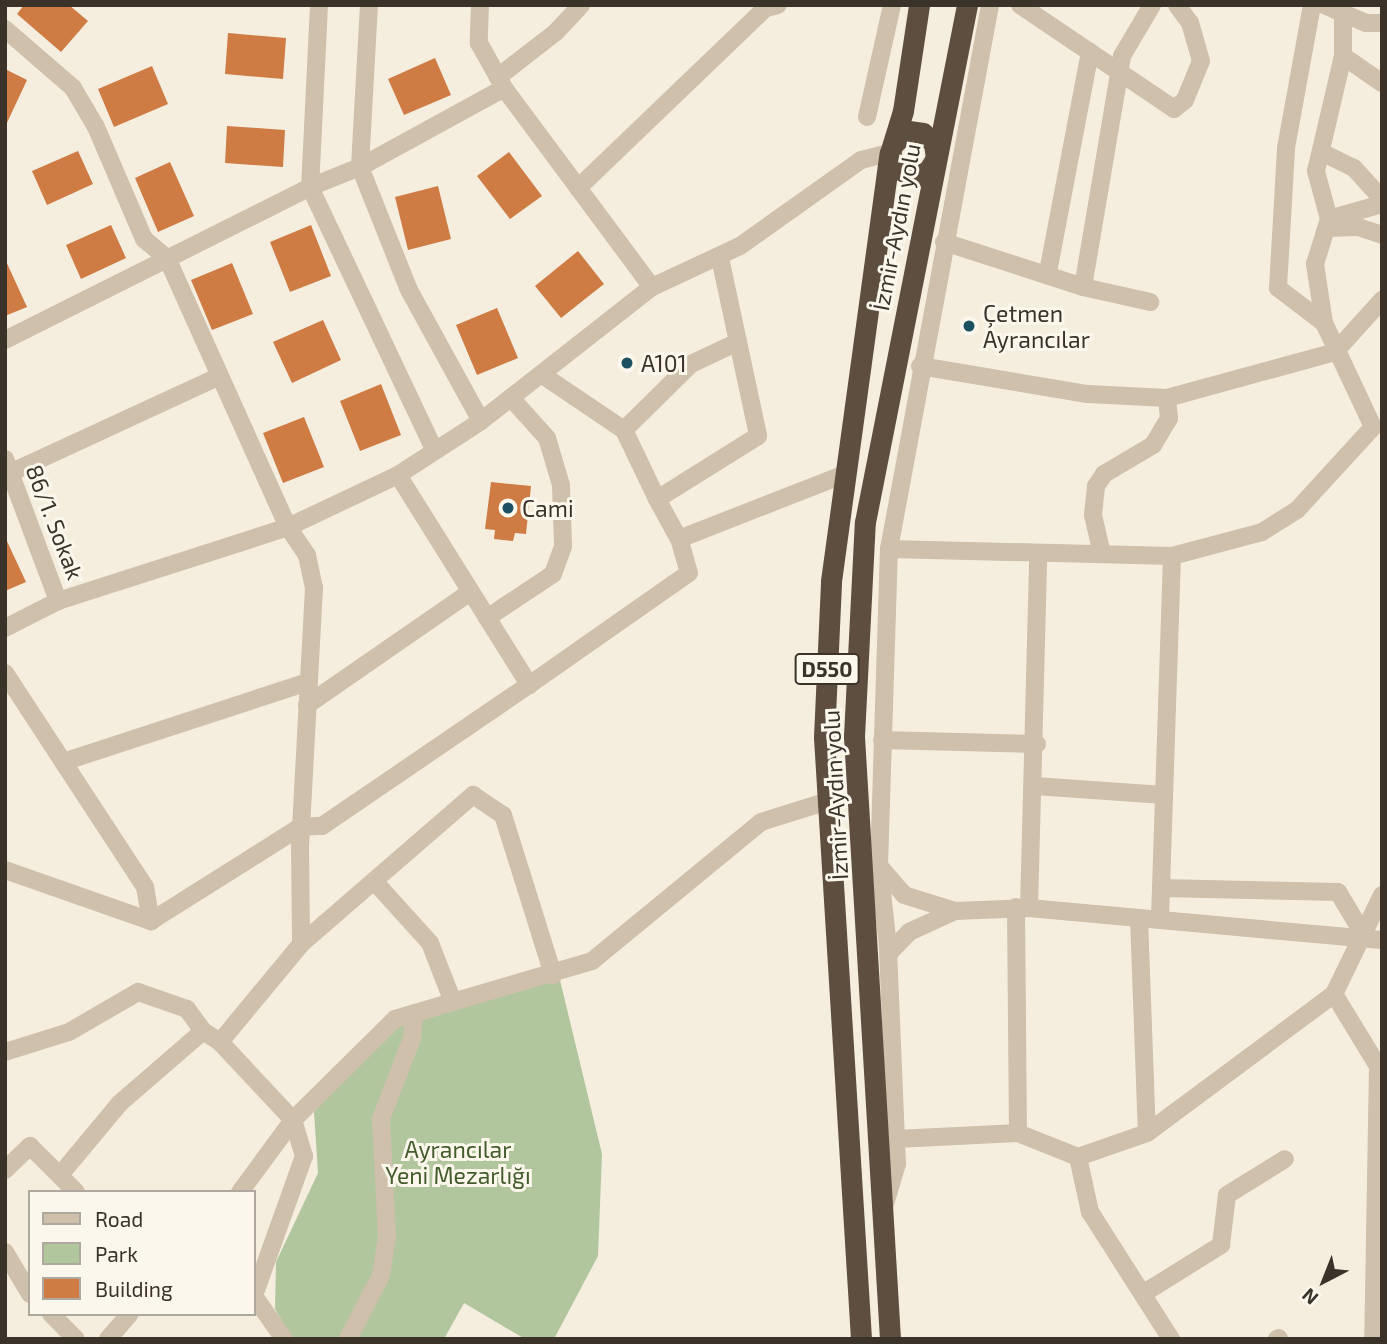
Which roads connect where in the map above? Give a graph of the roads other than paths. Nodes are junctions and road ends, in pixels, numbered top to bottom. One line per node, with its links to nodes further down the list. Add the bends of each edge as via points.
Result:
1 (319, 5): 28 (street)
2 (369, 5): 27 (street)
3 (480, 5): 21 (street, via 479,43)
4 (581, 5): 21 (street)
5 (892, 5): 23 (street)
6 (919, 5): 24 (highway, İzmir-Aydın yolu / D550)
7 (967, 5): 26 (highway, İzmir-Aydın yolu / D550)
8 (990, 5): 33 (street)
9 (1020, 5): 18 (street)
10 (1153, 5): 20 (street, via 1122,55)
11 (1177, 5): 20 (street, via 1190,23 1201,61 1185,100 1174,109)
12 (1312, 5): 41 (street, via 1286,148 1278,288)
13 (1324, 5): 15 (street)
14 (770, 6): 29 (street)
15 (1343, 14): 16 (street); 19 (street)
16 (1382, 23)
17 (5, 29): 34 (street, via 73,88 96,127 144,239)
18 (1090, 52): 20 (street); 36 (street)
19 (1343, 56): 22 (street); 25 (street)
20 (1121, 72): 37 (street)
21 (501, 82): 27 (street); 29 (street)
22 (1382, 83)
23 (867, 117)
24 (892, 148): 26 (highway, via 908,131 923,133 934,143); 26 (highway, via 900,172 915,177 928,171); 35 (street, via 860,160); 55 (highway, İzmir-Aydın yolu / D550)
25 (1321, 152): 30 (street, via 1354,168); 31 (street, via 1317,171)
26 (936, 158): 79 (highway, İzmir-Aydın yolu / D550, via 865,522 854,737)
27 (360, 167): 28 (street); 50 (street, via 409,289)
28 (310, 187): 34 (street); 53 (street)
29 (578, 188): 38 (street)
30 (1382, 201): 31 (street)
31 (1328, 223): 32 (street); 41 (street, via 1315,264)
32 (1382, 235)
33 (944, 242): 36 (street); 45 (street)
34 (167, 258): 42 (street); 47 (street)
35 (720, 258): 38 (street); 43 (street)
36 (1048, 272): 37 (street)
37 (1083, 286): 40 (street)
38 (652, 287): 46 (street)
39 (1382, 300): 44 (street)
40 (1150, 302)
41 (1324, 323): 44 (street)
42 (5, 340)
43 (738, 342): 51 (street, via 691,364); 57 (street, via 758,436)
44 (1335, 352): 49 (street); 52 (street)
45 (920, 366): 49 (street, via 1088,394); 60 (street)
46 (541, 374): 48 (street); 51 (street)
47 (220, 376): 54 (street); 58 (street)
48 (510, 398): 50 (street); 66 (street, via 547,438 561,485 563,546 553,573)
49 (1167, 398): 62 (street, via 1169,418 1153,445 1104,474 1096,486 1093,515)
50 (481, 421): 53 (street)
51 (624, 430): 57 (street)
52 (1377, 430): 63 (street, via 1297,510 1262,533)
53 (435, 451): 56 (street)
54 (8, 466): 65 (street, 86/1. Sokak)
55 (845, 474): 59 (street); 77 (highway, İzmir-Aydın yolu / D550, via 831,581 824,737)
56 (398, 475): 58 (street); 64 (street)
57 (657, 499): 59 (street)
58 (288, 527): 65 (street); 69 (street, via 307,555 314,588)
59 (679, 539): 70 (street, via 689,573)
60 (889, 549): 61 (street); 72 (street)
61 (1038, 553): 62 (street); 73 (street)
62 (1102, 554): 63 (street)
63 (1172, 556): 76 (street)
64 (470, 592): 66 (street); 71 (street)
65 (58, 601): 67 (street)
66 (487, 618): 70 (street)
67 (5, 628)
68 (5, 673): 74 (street)
69 (308, 682): 71 (street); 74 (street)
70 (529, 685): 78 (street, via 322,826)
71 (307, 705): 78 (street)
72 (882, 740): 73 (street); 80 (street)
73 (1037, 744): 75 (street)
74 (64, 762): 90 (street, via 145,887)
75 (1035, 786): 76 (street); 86 (street)
76 (1164, 795): 84 (street)
77 (828, 801): 94 (street, via 761,822 592,961); 123 (highway, İzmir-Aydın yolu / D550)
78 (300, 827): 90 (street); 92 (street)
79 (862, 835): 80 (highway); 83 (highway, İzmir-Aydın yolu / D550)
80 (879, 866): 83 (highway); 87 (street, via 904,895); 93 (street)
81 (5, 870): 90 (street)
82 (374, 881): 92 (street); 94 (street, via 473,795 503,815); 96 (street, via 430,943)
83 (866, 888): 111 (highway, İzmir-Aydın yolu / D550)
84 (1161, 888): 89 (street); 91 (street, via 1338,891)
85 (1382, 895): 91 (street)
86 (1023, 907): 87 (street); 88 (street); 102 (street)
87 (955, 911): 93 (street, via 909,932)
88 (1139, 918): 89 (street); 103 (street)
89 (1160, 918): 91 (street)
90 (151, 920)
91 (1373, 939): 95 (street)
92 (301, 944): 99 (street)
93 (889, 953): 104 (street)
94 (554, 975): 96 (street)
95 (1334, 994): 103 (street); 126 (street, via 1378,1066)
96 (453, 1002): 97 (street)
97 (414, 1014): 101 (street, via 395,1019); 122 (street, via 412,1038 381,1119 387,1237 381,1275)
98 (203, 1031): 99 (street); 100 (street, via 187,1009 138,992 69,1032); 108 (street, via 120,1103)
99 (220, 1042): 101 (street)
100 (5, 1052)
101 (293, 1120): 110 (street); 113 (street, via 304,1156)
102 (1018, 1133): 104 (street); 105 (street)
103 (1147, 1133): 105 (street)
104 (896, 1139): 111 (street, via 897,1164)
105 (1078, 1157): 115 (street, via 1090,1212)
106 (1285, 1159): 115 (street, via 1227,1195 1221,1245)
107 (5, 1170): 108 (street, via 30,1146)
108 (60, 1175): 109 (street)
109 (74, 1190)
110 (241, 1190)
111 (883, 1214): 124 (highway, İzmir-Aydın yolu / D550)
112 (5, 1252): 114 (street)
113 (256, 1290)
114 (28, 1291)
115 (1144, 1293): 125 (street)
116 (256, 1299): 121 (street)
117 (53, 1316): 119 (street)
118 (128, 1316): 120 (street)
119 (76, 1339)
120 (108, 1339)
121 (284, 1339)
122 (348, 1339)
123 (862, 1339)
124 (890, 1339)
125 (1171, 1339)
126 (1373, 1339)

